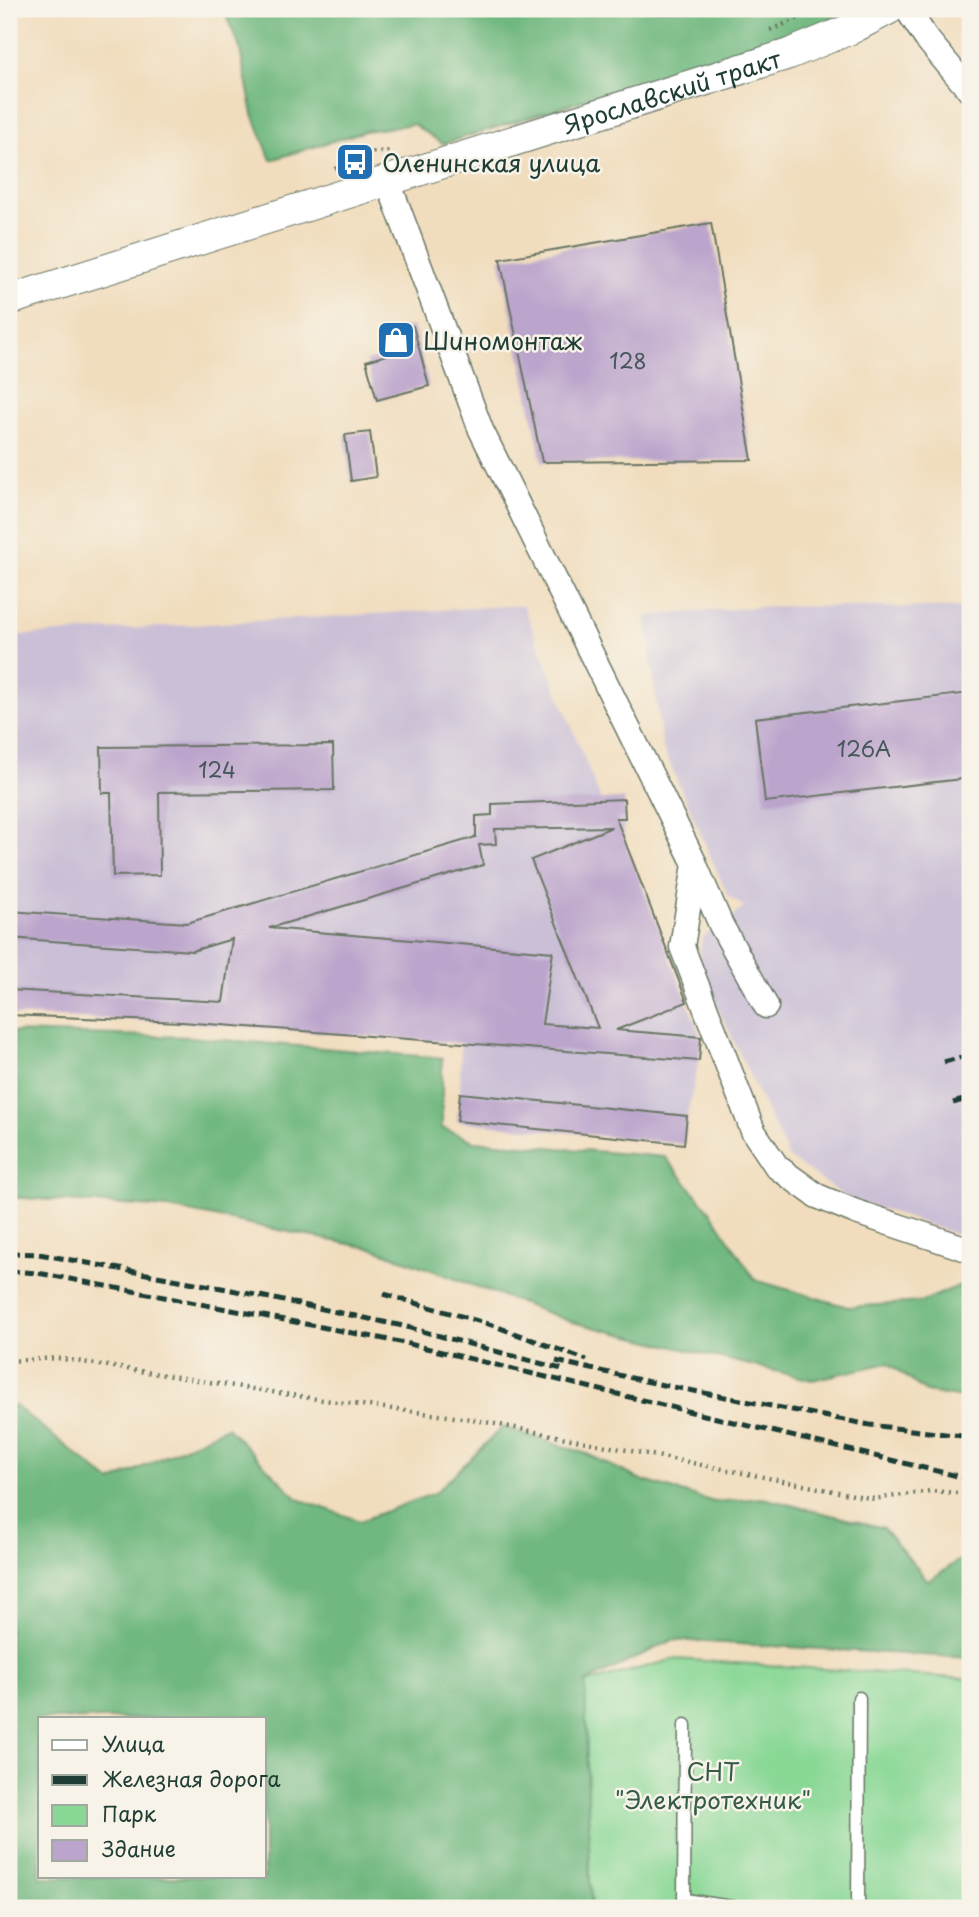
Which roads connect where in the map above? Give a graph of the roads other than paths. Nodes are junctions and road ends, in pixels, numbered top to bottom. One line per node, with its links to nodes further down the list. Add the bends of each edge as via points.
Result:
1 (889, 9): 4 (street, Ярославский тракт, via 789,54)
2 (907, 9): 3 (street)
3 (970, 90)
4 (387, 179): 5 (street, Ярославский тракт); 6 (street, via 481,430)
5 (9, 300)
6 (695, 864): 7 (street, via 721,925); 8 (street, via 681,947 753,1131 777,1167 817,1196)
7 (766, 1006)
8 (970, 1250)
9 (859, 1698): 13 (lane)
10 (685, 1725): 11 (lane)
11 (684, 1904): 12 (lane)
12 (738, 1908)
13 (858, 1908)

